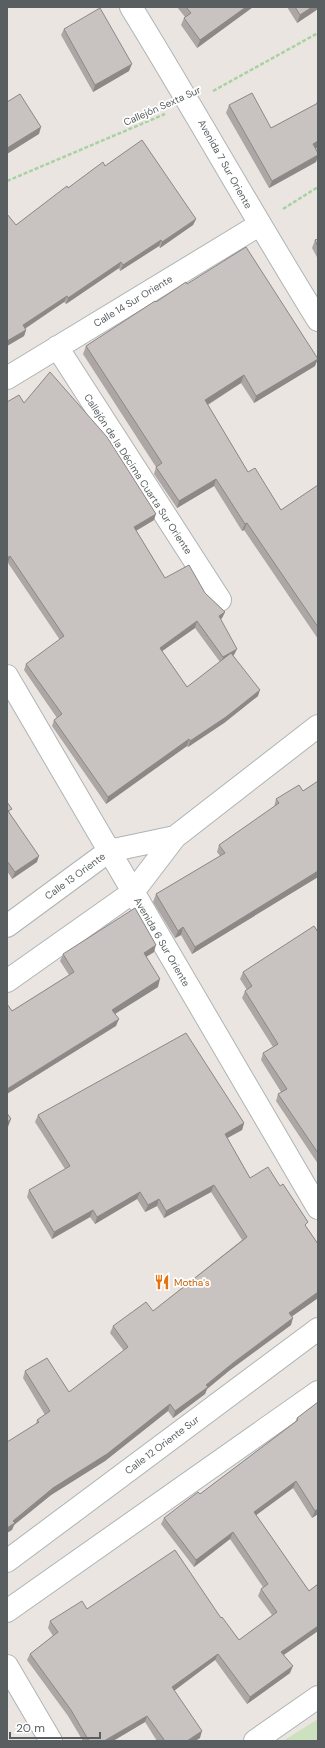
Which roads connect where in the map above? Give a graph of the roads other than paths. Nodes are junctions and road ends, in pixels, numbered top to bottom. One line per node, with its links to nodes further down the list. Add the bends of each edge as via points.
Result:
1 (132, 7): 2 (street, Avenida 7 Sur Oriente, via 191,103)
2 (259, 225): 3 (street, Avenida 7 Sur Oriente); 4 (street, Calle 14 Sur Oriente)
3 (318, 320)
4 (57, 347): 5 (street, Calle 14 Sur Oriente); 6 (street, Callejón de la Décima Cuarta Sur Oriente)
5 (7, 378)
6 (220, 600)
7 (7, 676): 10 (street, Avenida 6 Sur Oriente)
8 (318, 726): 9 (street, Calle 13 Oriente)
9 (175, 837): 10 (street, Calle 13 Oriente); 11 (street, Calle 13 Oriente)
10 (109, 851): 11 (street, Avenida 6 Sur Oriente); 12 (street, Calle 13 Oriente)
11 (133, 892): 13 (street, Calle 13 Oriente); 14 (street, Avenida 6 Sur Oriente)
12 (7, 926)
13 (7, 981)
14 (318, 1208)
15 (318, 1329): 17 (street, Calle 12 Oriente Sur)
16 (318, 1392): 18 (street)
17 (7, 1561)
18 (7, 1611)
19 (7, 1666): 21 (street)
20 (318, 1697): 22 (street)
21 (51, 1741)
22 (255, 1741)

